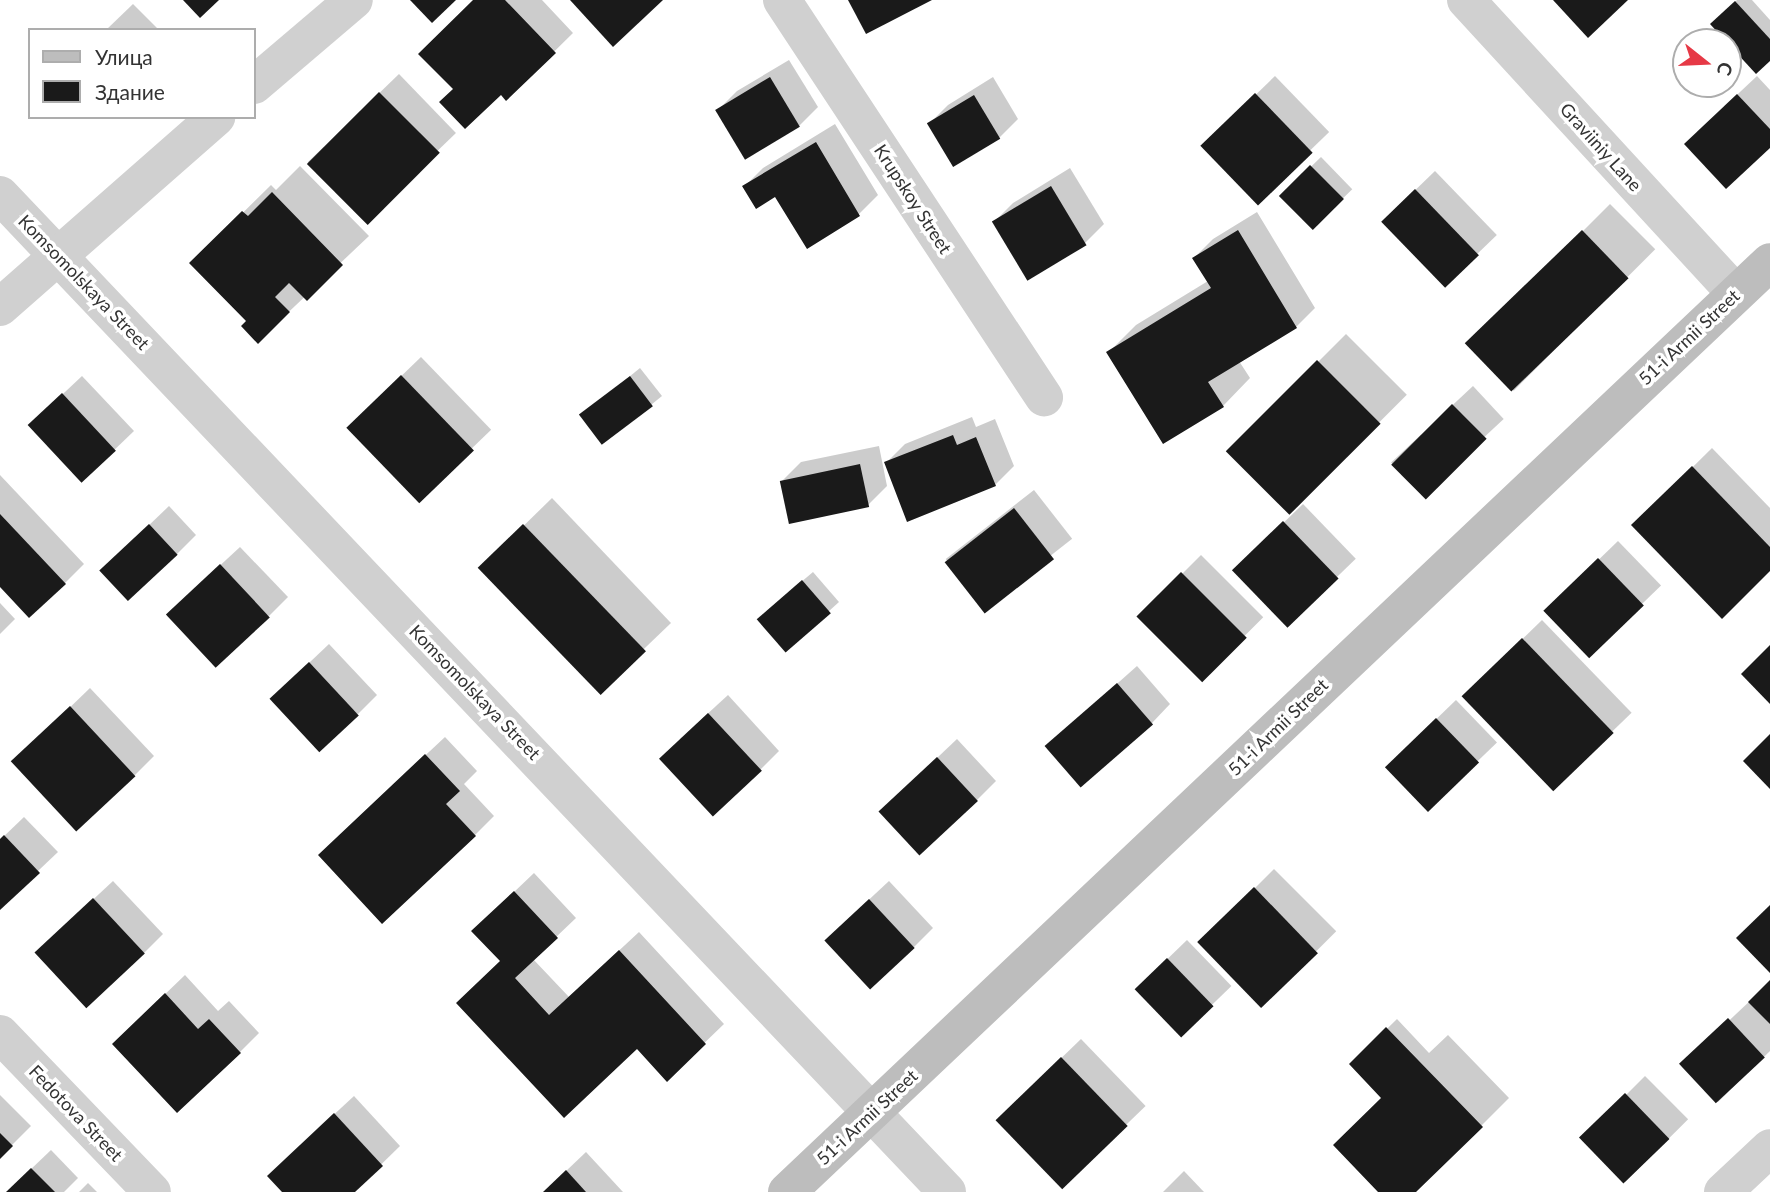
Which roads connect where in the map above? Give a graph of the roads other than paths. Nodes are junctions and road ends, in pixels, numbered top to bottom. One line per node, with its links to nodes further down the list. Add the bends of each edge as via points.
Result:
1 (354, 0): 4 (street)
2 (782, 0): 11 (street, Krupskoy Street)
3 (1466, 0): 9 (street, Graviiniy Lane)
4 (256, 83)
5 (214, 119): 7 (street)
6 (0, 195): 7 (street, Komsomolskaya Street)
7 (57, 252): 10 (street); 13 (street, Komsomolskaya Street)
8 (1770, 262): 9 (main road, 51-i Armii Street)
9 (1735, 293): 13 (main road, 51-i Armii Street)
10 (0, 307)
11 (1044, 397)
12 (0, 1034): 15 (street, Fedotova Street)
13 (873, 1111): 16 (main road, 51-i Armii Street); 17 (street, Komsomolskaya Street)
14 (1770, 1148): 18 (street)
15 (152, 1192)
16 (787, 1192)
17 (947, 1192)
18 (1723, 1192)

